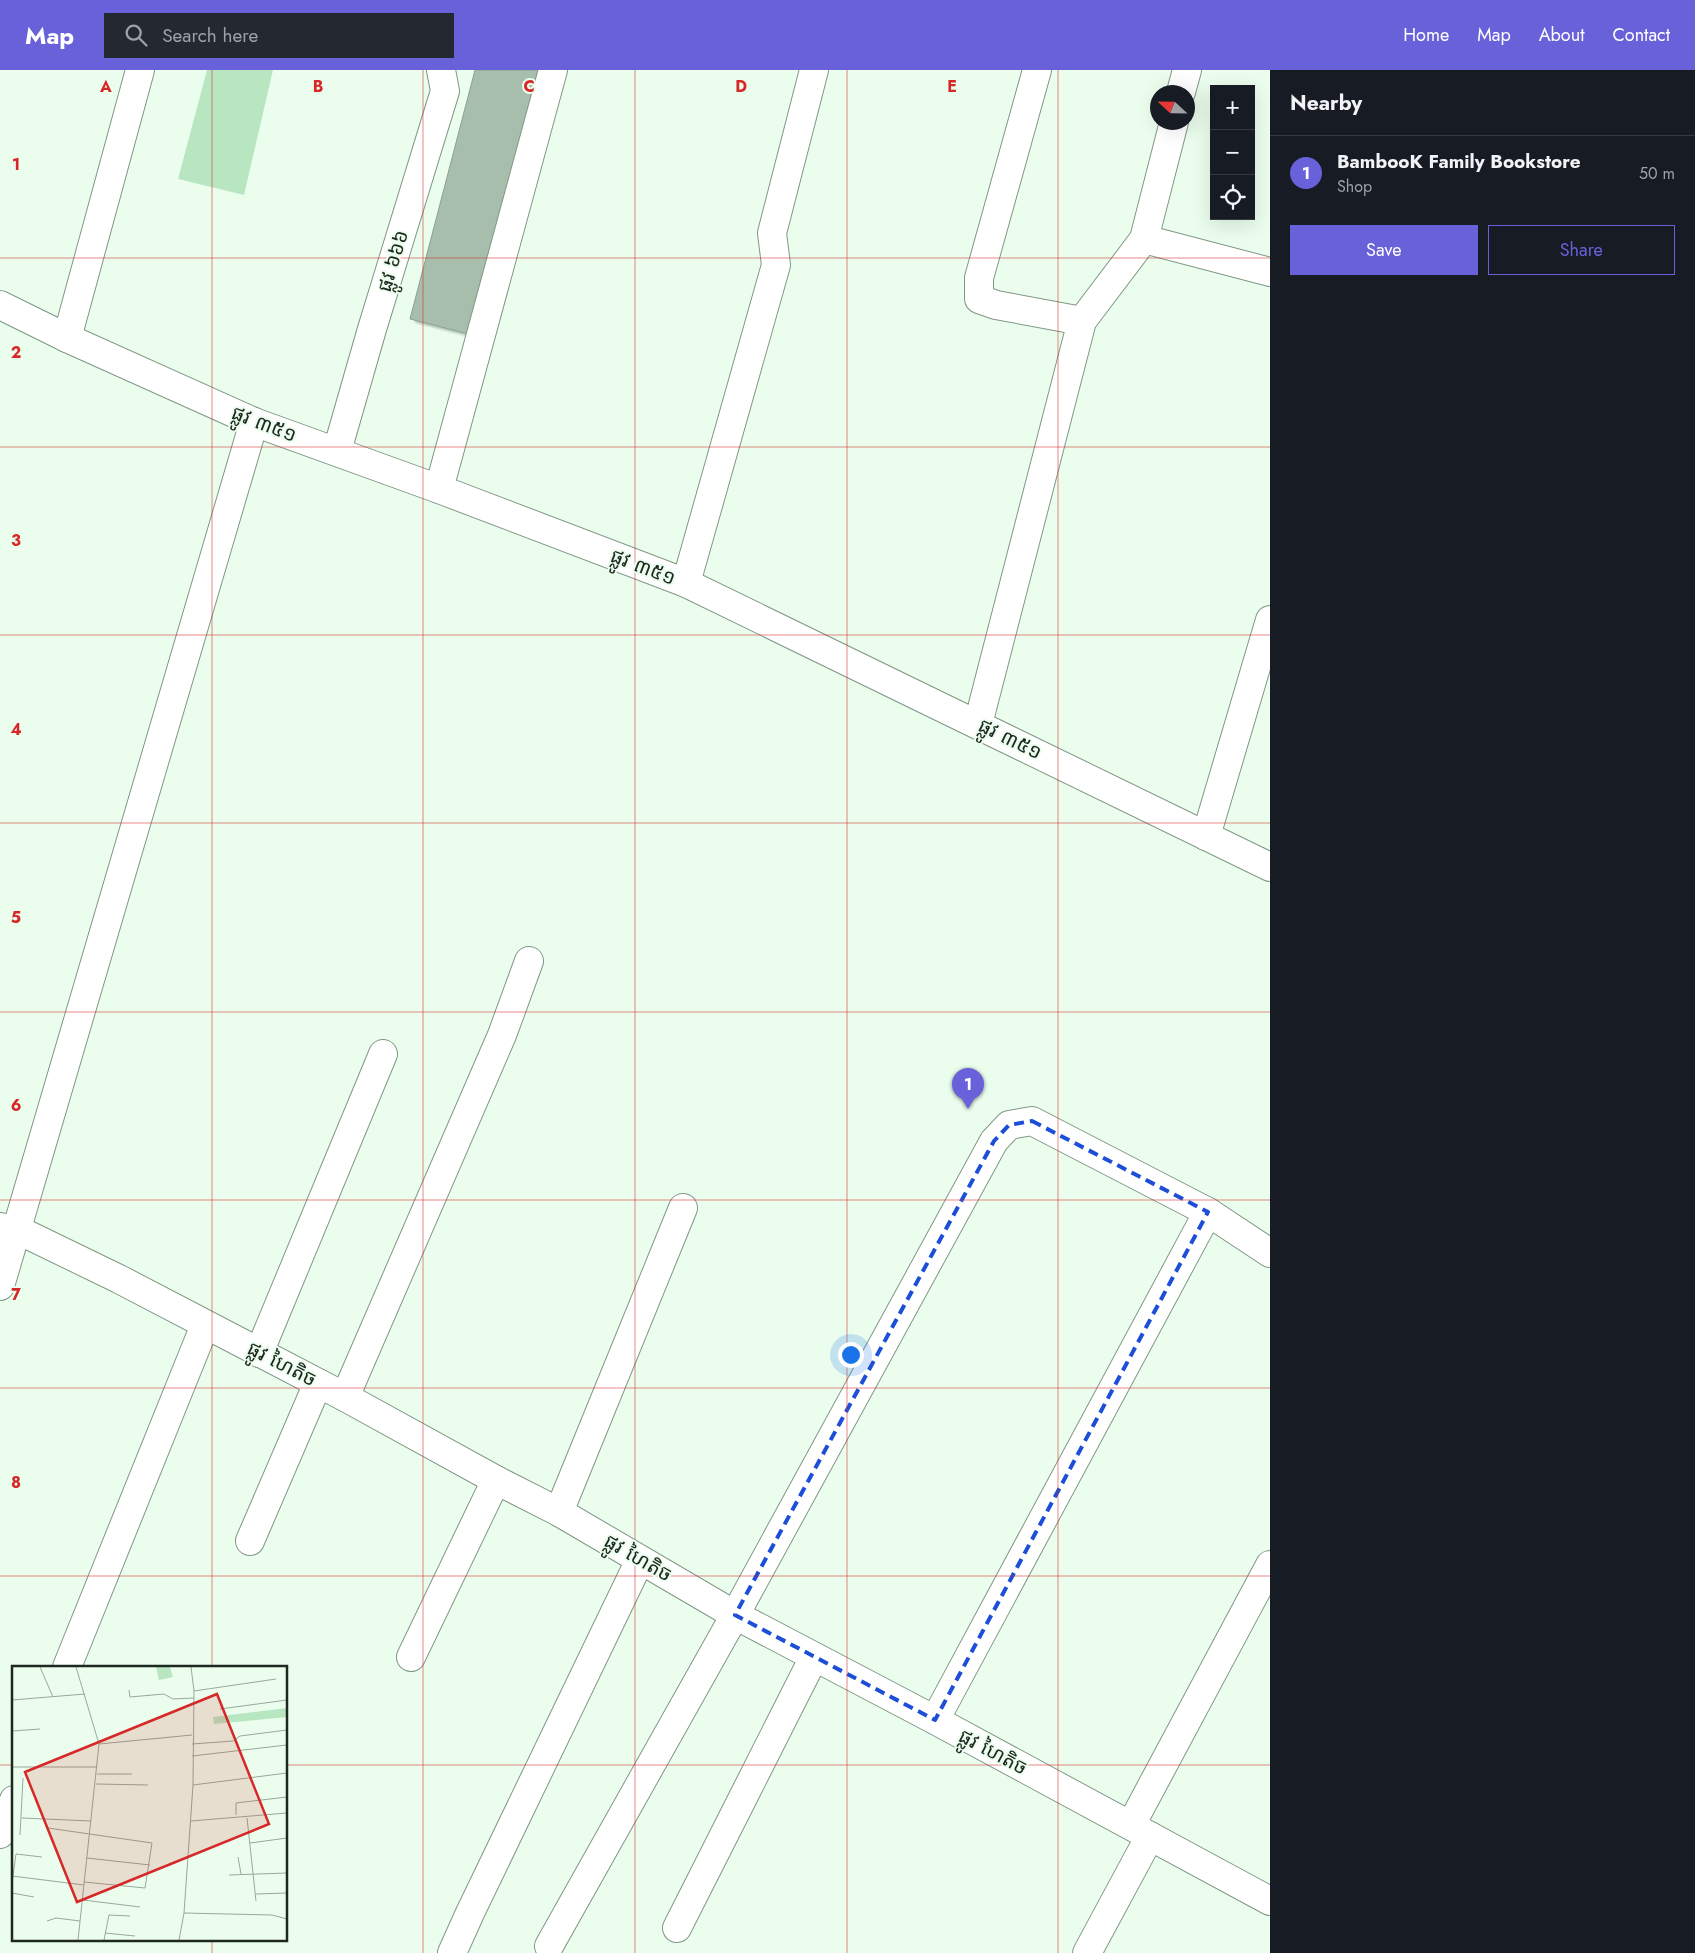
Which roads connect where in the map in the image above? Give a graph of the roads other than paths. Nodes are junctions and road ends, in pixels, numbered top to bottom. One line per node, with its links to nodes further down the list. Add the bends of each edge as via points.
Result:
1 (140, 70): 13 (street)
2 (441, 70): 15 (street, ផ្លូវ ៦៦៦, via 445,91)
3 (553, 70): 16 (street)
4 (814, 70): 17 (street, via 772,233 776,265)
5 (1037, 70): 12 (street, via 979,278 979,299)
6 (1187, 70): 7 (street)
7 (1183, 85)
8 (1172, 130): 9 (street)
9 (1144, 240): 10 (street); 12 (street)
10 (1270, 272)
11 (0, 305): 13 (street, ផ្លូវ ៣៥១)
12 (1082, 321): 19 (street)
13 (67, 338): 14 (street, ផ្លូវ ៣៥១)
14 (254, 422): 15 (street, ផ្លូវ ៣៥១); 26 (street)
15 (337, 451): 16 (street, ផ្លូវ ៣៥១)
16 (440, 489): 17 (street, ផ្លូវ ៣៥១)
17 (686, 583): 19 (street, ផ្លូវ ៣៥១)
18 (1270, 620): 20 (street)
19 (978, 724): 20 (street, ផ្លូវ ៣៥១)
20 (1206, 836): 21 (street, ផ្លូវ ៣៥១)
21 (1270, 867)
22 (529, 961): 32 (street, via 502,1035)
23 (383, 1054): 30 (street)
24 (683, 1208): 34 (street)
25 (1208, 1212): 27 (street); 38 (street, via 1032,1121 1009,1125 994,1141); 42 (street)
26 (9, 1229): 28 (street); 29 (street, ផ្លូវ ហៃតិច, via 119,1279)
27 (1270, 1253)
28 (0, 1286)
29 (205, 1325): 30 (street, ផ្លូវ ហៃតិច); 41 (street)
30 (258, 1352): 31 (street, ផ្លូវ ហៃតិច)
31 (318, 1383): 32 (street, ផ្លូវ ហៃតិច); 35 (street)
32 (345, 1397): 33 (street, ផ្លូវ ហៃតិច)
33 (496, 1480): 34 (street, ផ្លូវ ហៃតិច); 39 (street)
34 (559, 1512): 36 (street, ផ្លូវ ហៃតិច)
35 (250, 1541)
36 (640, 1560): 38 (street, ផ្លូវ ហៃតិច); 49 (street)
37 (1270, 1565): 44 (street)
38 (735, 1616): 40 (street, ផ្លូវ ហៃតិច); 48 (street)
39 (411, 1657)
40 (814, 1657): 42 (street, ផ្លូវ ហៃតិច); 47 (street)
41 (67, 1666)
42 (935, 1720): 44 (street, ផ្លូវ ហៃតិច)
43 (12, 1805): 45 (street)
44 (1140, 1831): 46 (street, ផ្លូវ ហៃតិច); 50 (street)
45 (0, 1834)
46 (1270, 1901)
47 (677, 1928)
48 (549, 1946)
49 (452, 1953)
50 (1087, 1953)

